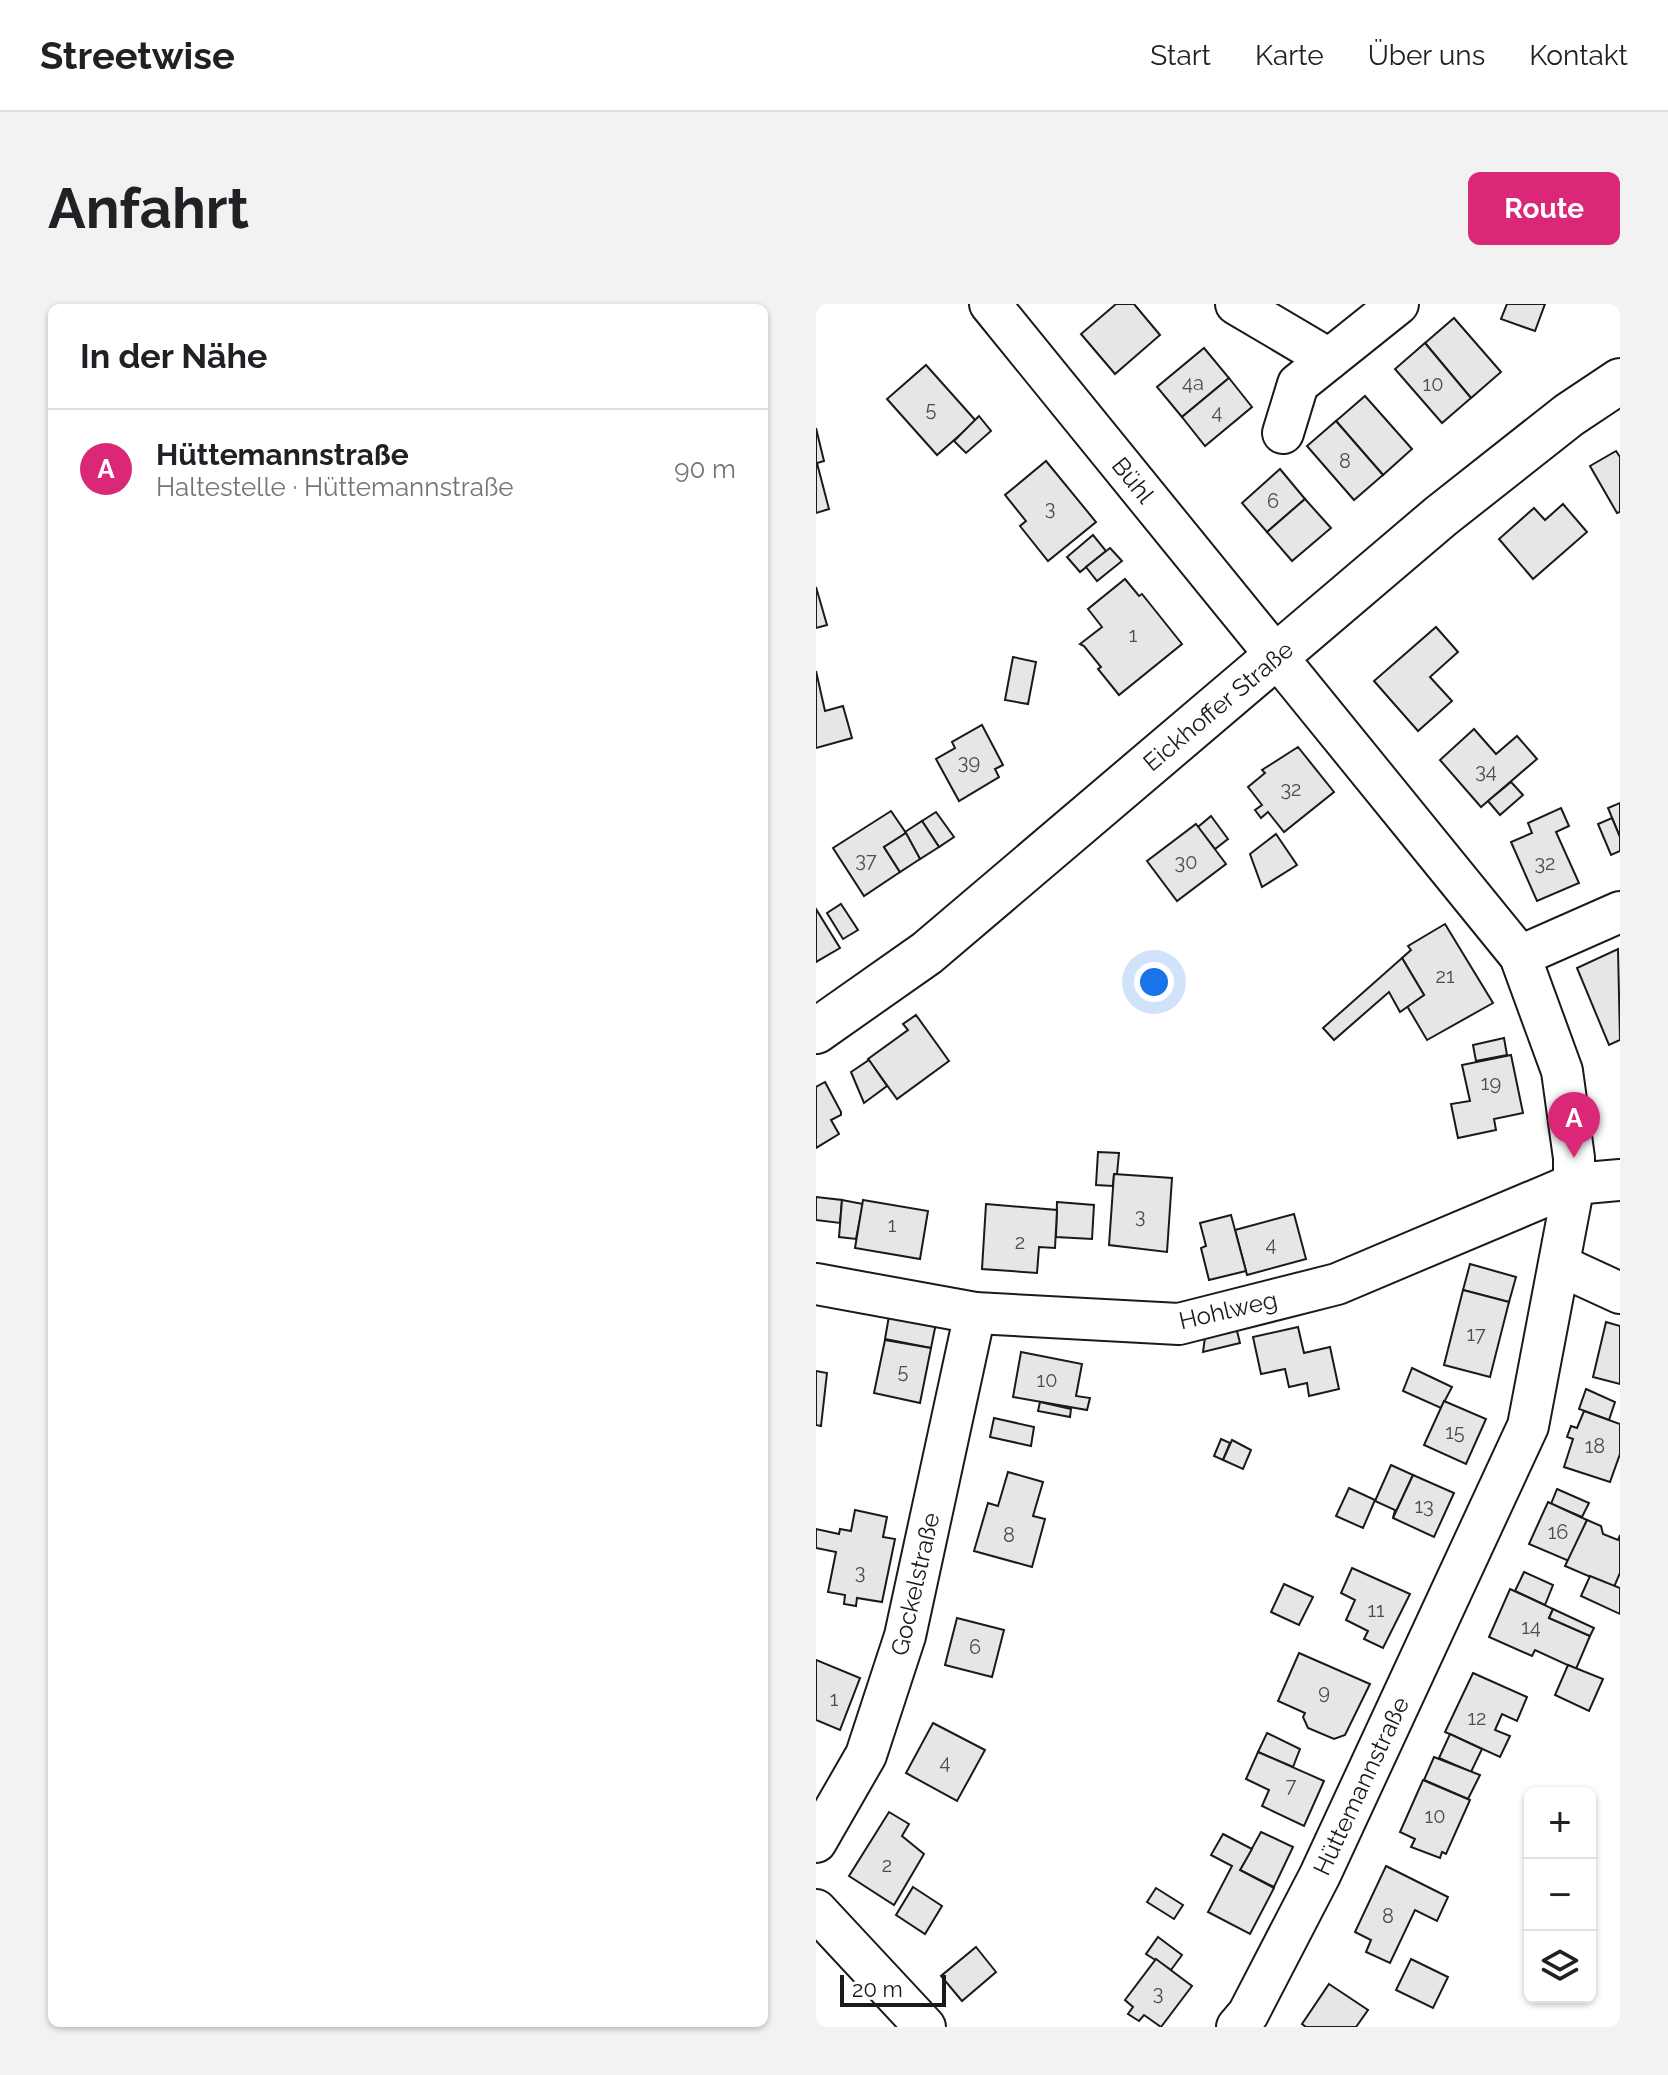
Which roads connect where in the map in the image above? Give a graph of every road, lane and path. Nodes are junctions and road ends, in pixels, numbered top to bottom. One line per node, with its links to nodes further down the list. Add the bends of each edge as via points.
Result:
1 (990, 304): 7 (street, Bühl)
2 (1236, 304): 4 (street)
3 (1398, 304): 4 (street)
4 (1329, 359): 6 (street, via 1298,384)
5 (1620, 381): 7 (main road, Eickhoffer Straße, via 1462,498)
6 (1283, 433)
7 (1277, 657): 9 (street, Hüttemannstraße); 10 (main road, Eickhoffer Straße, via 927,953)
8 (1620, 912): 9 (street)
9 (1520, 956): 12 (street, Hüttemannstraße, via 1562,1071)
10 (816, 1031)
11 (1620, 1180): 12 (street, Hohlweg)
12 (1574, 1184): 13 (street, Hüttemannstraße); 16 (street, Hohlweg, via 1337,1284 1179,1324)
13 (1559, 1265): 15 (street); 20 (street, Hüttemannstraße, via 1528,1426 1320,1875)
14 (816, 1284): 16 (street, Hohlweg)
15 (1620, 1293)
16 (975, 1313): 17 (street, Gockelstraße, via 905,1636 866,1755)
17 (816, 1842)
18 (816, 1910): 19 (street)
19 (925, 2027)
20 (1237, 2027)

